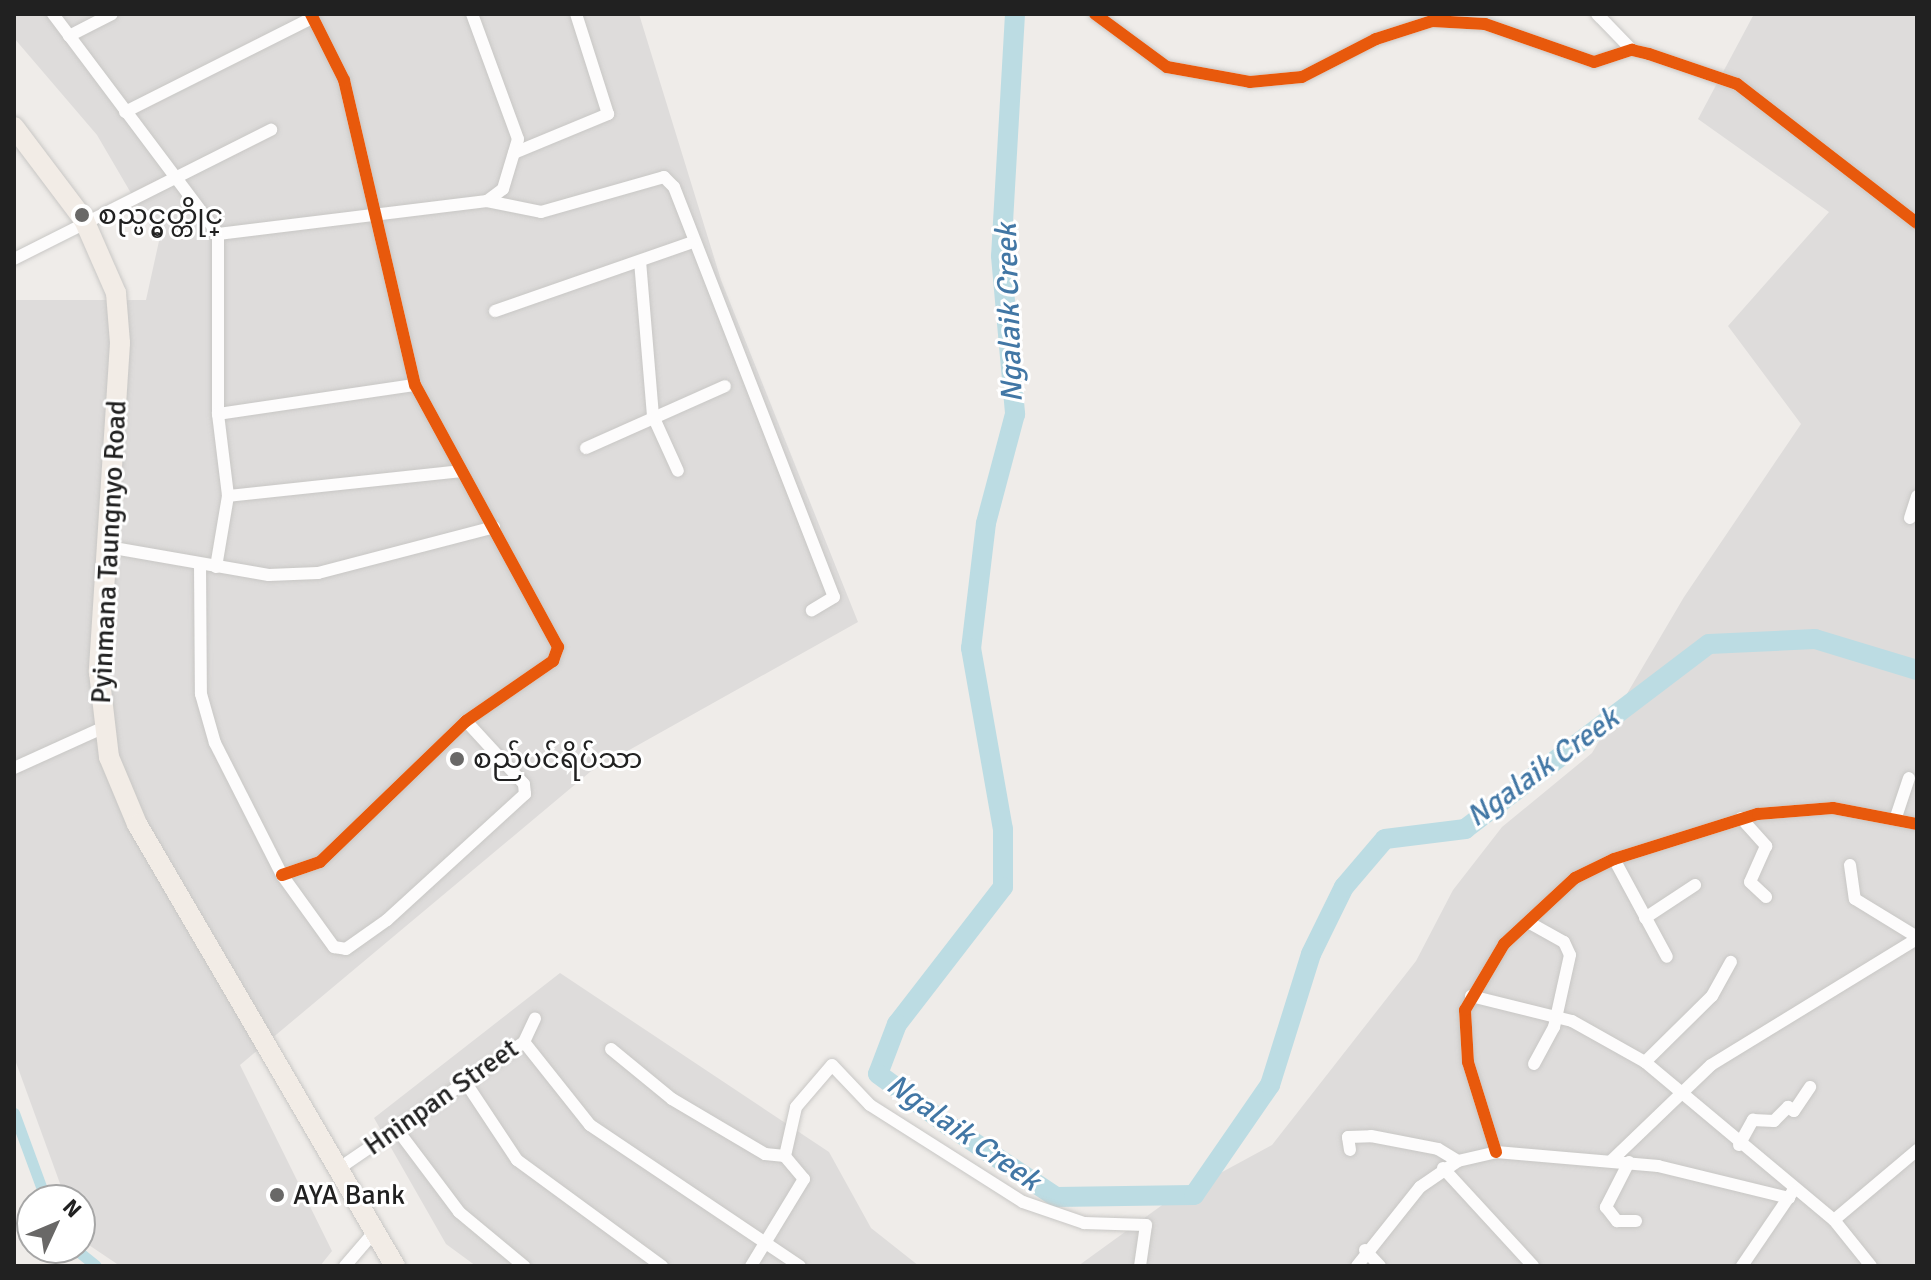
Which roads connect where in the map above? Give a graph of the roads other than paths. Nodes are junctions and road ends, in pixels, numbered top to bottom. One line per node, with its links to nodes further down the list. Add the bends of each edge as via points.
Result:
1 (53, 14): 8 (street)
2 (112, 14): 8 (street)
3 (472, 14): 13 (street, via 518,139)
4 (576, 14): 13 (street, via 608,114)
5 (1095, 14): 9 (street, via 1167,67 1250,82 1302,77 1376,39 1432,21 1485,24 1594,62 1619,60)
6 (1597, 14): 9 (street)
7 (311, 16): 10 (street); 16 (street, via 344,80)
8 (69, 36): 10 (street)
9 (1632, 50): 18 (street, via 1737,84)
10 (125, 112): 14 (street)
11 (14, 127): 17 (main road, Pyinmana Taungnyo Road)
12 (271, 130): 14 (street)
13 (514, 153): 15 (street, via 503,189)
14 (171, 175): 17 (street); 19 (street)
15 (487, 201): 16 (street); 20 (street, via 541,212 664,177 685,212)
16 (379, 218): 19 (street); 24 (street)
17 (84, 220): 21 (street); 35 (main road, Pyinmana Taungnyo Road, via 116,293 120,343)
18 (1917, 223)
19 (218, 234): 26 (street)
20 (690, 243): 22 (street); 38 (street, via 834,597)
21 (14, 259)
22 (640, 261): 23 (street); 27 (street)
23 (495, 311)
24 (415, 385): 26 (street); 29 (street)
25 (725, 386): 27 (street)
26 (218, 414): 31 (street)
27 (653, 418): 28 (street); 30 (street)
28 (586, 448)
29 (461, 471): 31 (street); 34 (street)
30 (678, 471)
31 (228, 496): 37 (street)
32 (1917, 496): 33 (street)
33 (1910, 518)
34 (494, 527): 37 (street, via 318,573); 39 (street, via 558,647 553,661)
35 (108, 547): 36 (street); 40 (main road, Pyinmana Taungnyo Road)
36 (200, 564): 37 (street); 48 (street, via 201,694 215,743)
37 (216, 567)
38 (812, 610)
39 (466, 721): 48 (street, via 320,862); 48 (street, via 524,784 525,794 387,920 338,948)
40 (100, 729): 41 (street); 76 (main road, Pyinmana Taungnyo Road, via 137,824)
41 (14, 768)
42 (1909, 778): 43 (street)
43 (1896, 817): 44 (street, via 1833,808); 45 (street)
44 (1741, 818): 46 (street); 50 (street, via 1766,846 1750,882)
45 (1917, 824)
46 (1614, 859): 51 (street); 52 (street, via 1575,878)
47 (1850, 865): 53 (street, via 1855,899)
48 (282, 875)
49 (1695, 885): 51 (street)
50 (1766, 897)
51 (1645, 918): 54 (street)
52 (1528, 922): 56 (street, via 1490,961); 57 (street, via 1564,942 1570,955)
53 (1917, 938): 65 (street, via 1734,1048)
54 (1667, 957)
55 (1731, 962): 61 (street, via 1712,996)
56 (1471, 996): 57 (street); 70 (street, via 1461,1029)
57 (1555, 1016): 61 (street); 62 (street)
58 (535, 1018): 59 (street, Hninpan Street)
59 (524, 1042): 63 (street, Hninpan Street); 81 (street, via 590,1125)
60 (611, 1049): 71 (street, via 672,1099 765,1154)
61 (1645, 1062): 65 (street)
62 (1534, 1064)
63 (464, 1080): 66 (street, Hninpan Street); 86 (street, via 517,1160)
64 (1810, 1087): 67 (street, via 1794,1111 1788,1107 1774,1121 1753,1120)
65 (1680, 1093): 67 (street); 72 (street)
66 (396, 1128): 76 (street, Hninpan Street); 85 (street, via 459,1212)
67 (1739, 1145): 77 (street)
68 (1350, 1150): 73 (street, via 1348,1137 1371,1136 1438,1149)
69 (1917, 1150): 78 (street)
70 (1496, 1152): 72 (street); 73 (street)
71 (785, 1156): 81 (street, via 804,1179); 89 (street, via 796,1107 832,1065 870,1105 1023,1202 1084,1223 1146,1225)
72 (1612, 1160): 74 (street)
73 (1458, 1161): 75 (street)
74 (1629, 1162): 77 (street); 79 (street, via 1606,1207 1617,1221)
75 (1443, 1168): 82 (street); 92 (street)
76 (338, 1169): 80 (main road, Pyinmana Taungnyo Road)
77 (1792, 1193): 78 (street); 93 (street)
78 (1834, 1220): 94 (street)
79 (1636, 1221)
80 (375, 1231): 83 (street); 84 (main road, Pyinmana Taungnyo Road)
81 (767, 1243): 87 (street); 88 (street)
82 (1365, 1250): 90 (street); 91 (street)
83 (345, 1266)
84 (395, 1266)
85 (524, 1266)
86 (662, 1266)
87 (751, 1266)
88 (800, 1266)
89 (1140, 1266)
90 (1357, 1266)
91 (1380, 1266)
92 (1533, 1266)
93 (1742, 1266)
94 (1871, 1266)

